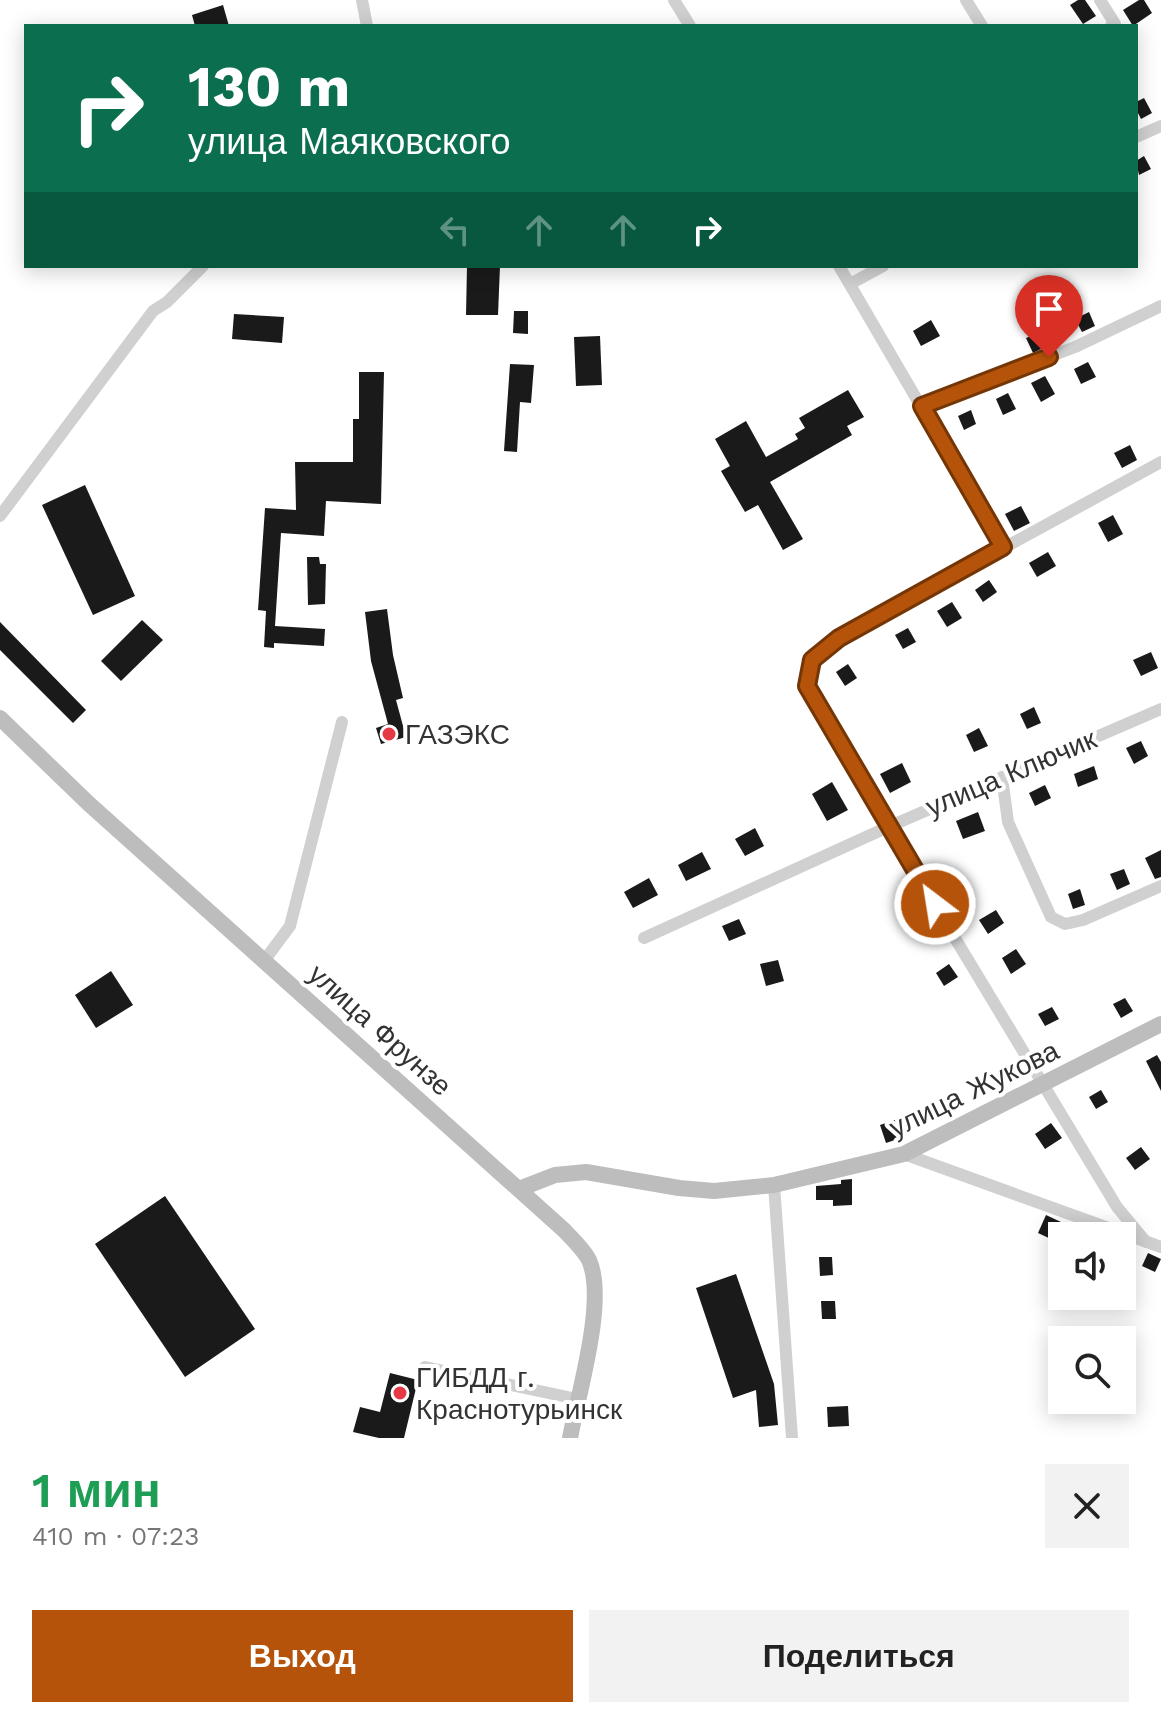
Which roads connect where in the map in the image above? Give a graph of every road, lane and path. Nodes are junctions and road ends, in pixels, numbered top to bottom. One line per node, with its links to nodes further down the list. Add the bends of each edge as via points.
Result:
1 (362, 0): 5 (street)
2 (674, 0): 6 (street)
3 (966, 0): 7 (street)
4 (1100, 0): 8 (street)
5 (367, 24)
6 (689, 24)
7 (981, 24)
8 (1115, 24)
9 (1161, 126): 10 (street)
10 (1138, 136)
11 (201, 268): 18 (street, via 153,311)
12 (840, 268): 14 (street)
13 (879, 268): 14 (street)
14 (850, 284): 16 (street)
15 (1161, 306): 16 (street, via 1075,347)
16 (922, 406): 19 (street)
17 (1161, 462): 19 (street)
18 (0, 516)
19 (1003, 547): 24 (street, via 839,638 812,660 807,686)
20 (1161, 709): 23 (street, улица Ключик)
21 (0, 718): 27 (main road, улица Фрунзе)
22 (342, 722): 27 (street, via 290,926)
23 (1002, 777): 24 (street, улица Ключик); 25 (street, via 1008,822 1051,917 1065,924 1083,920)
24 (888, 827): 26 (street, улица Ключик); 29 (street)
25 (1161, 886)
26 (644, 938)
27 (264, 961): 32 (main road, улица Фрунзе)
28 (1161, 1024): 29 (main road, улица Жукова)
29 (1045, 1085): 30 (main road, улица Жукова); 33 (street, via 1117,1207)
30 (904, 1154): 31 (main road, улица Жукова); 33 (street)
31 (774, 1185): 32 (main road, улица Жукова, via 703,1190 586,1172 555,1175); 38 (street)
32 (519, 1189): 36 (main road, улица Фрунзе, via 588,1259 595,1285 592,1326)
33 (1146, 1242): 34 (street)
34 (1161, 1247)
35 (425, 1367): 36 (street)
36 (577, 1399): 37 (main road, улица Фрунзе)
37 (570, 1438)
38 (792, 1438)

